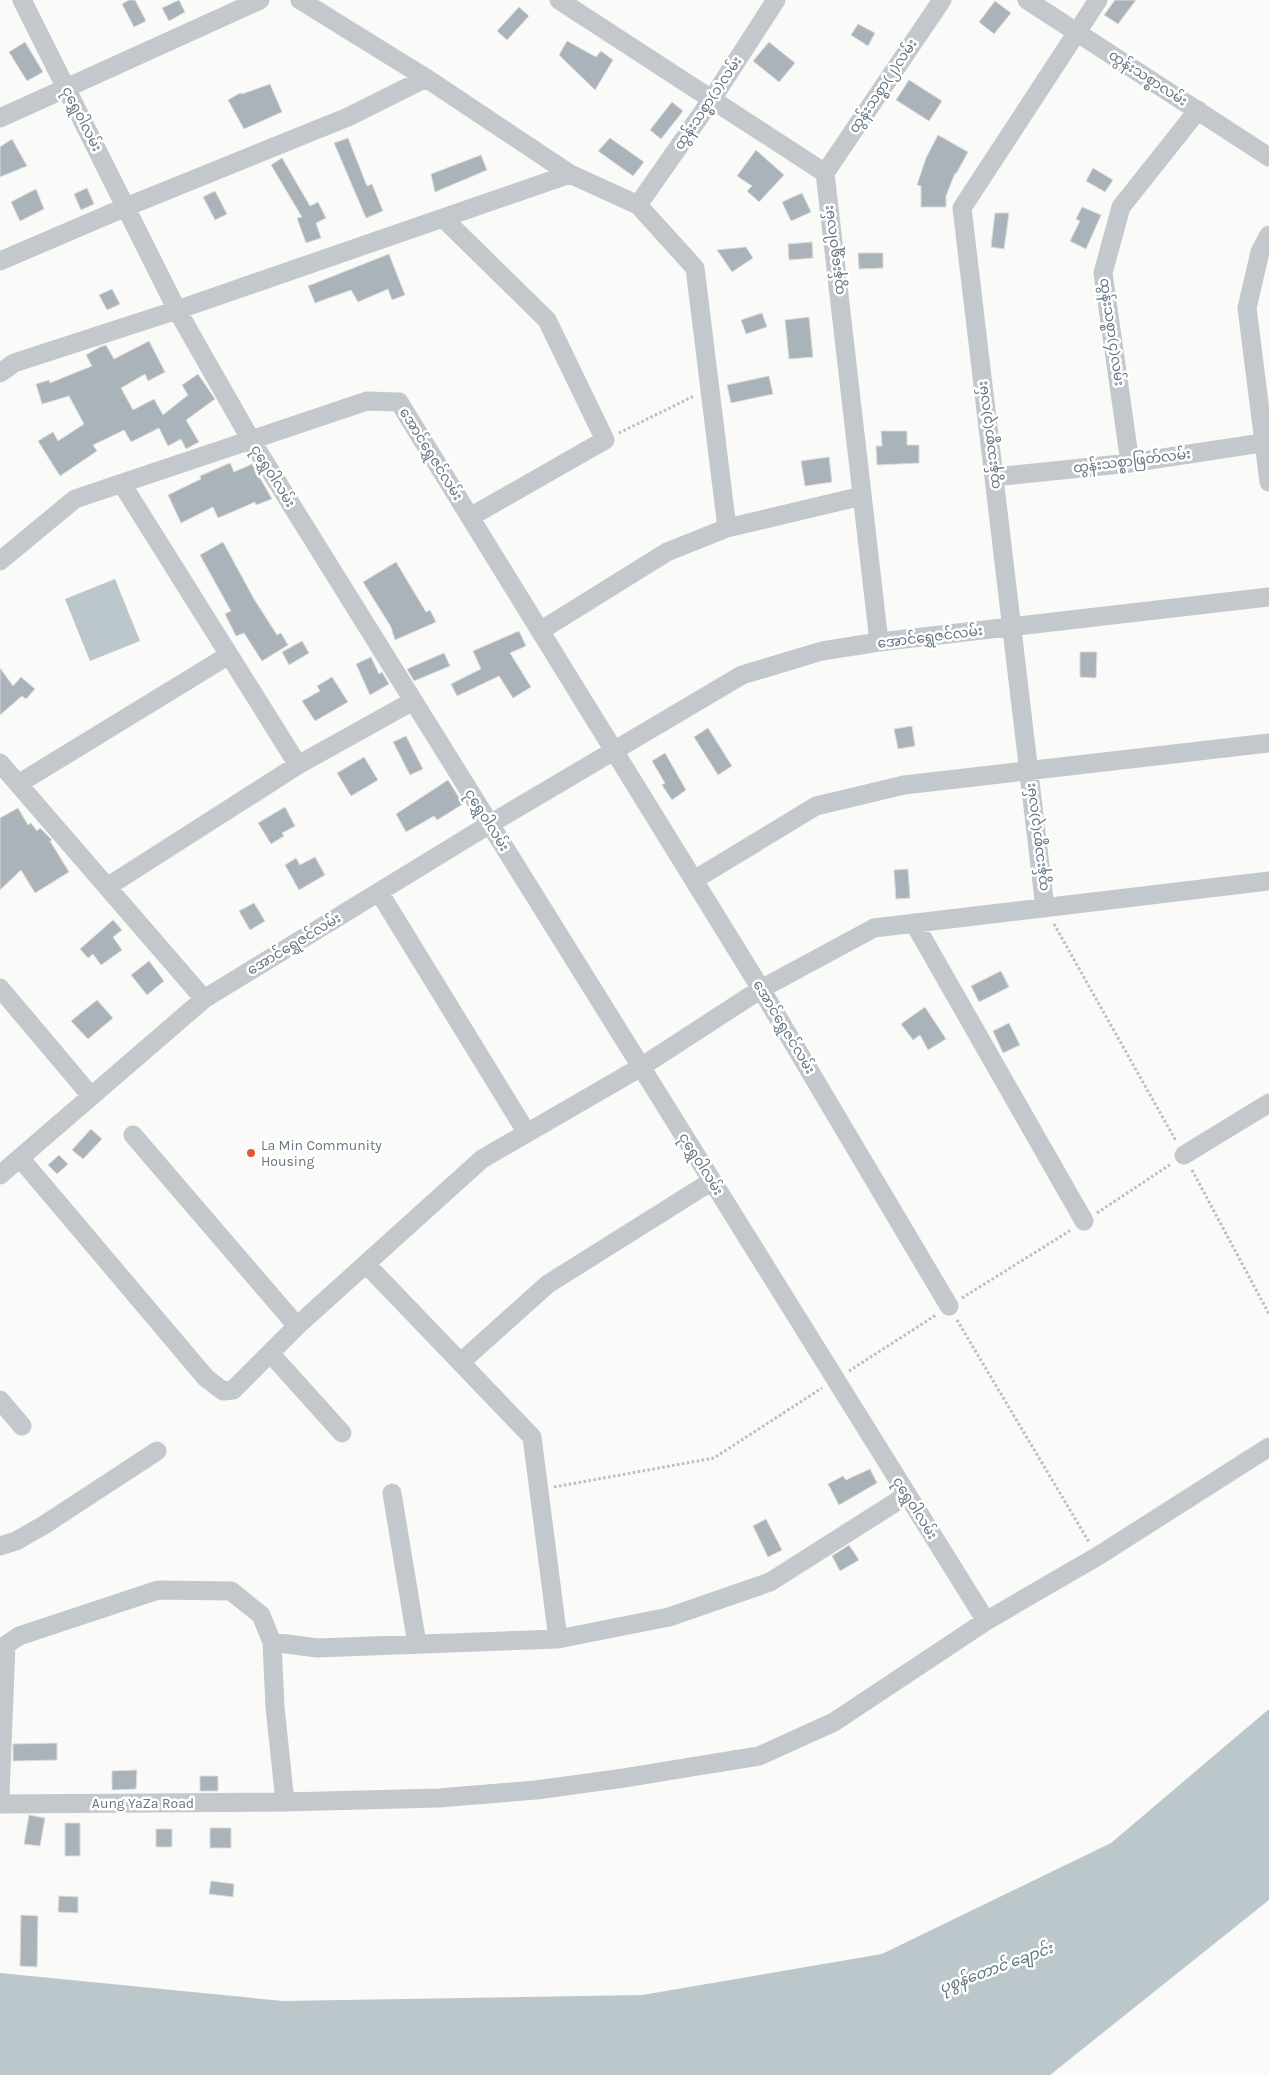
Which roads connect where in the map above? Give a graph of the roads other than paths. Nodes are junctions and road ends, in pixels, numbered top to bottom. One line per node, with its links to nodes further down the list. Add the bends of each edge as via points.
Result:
1 (22, 0): 11 (street, ငုရွှေဝါလမ်း)
2 (260, 0): 11 (street)
3 (300, 0): 10 (street)
4 (560, 0): 12 (street)
5 (776, 0): 12 (street, ထွန်းသစ္စာ(၁)လမ်း)
6 (942, 0): 16 (street, ထွန်းသစ္စာ(၂)လမ်း)
7 (1027, 0): 9 (street, ထွန်းသစ္စာလမ်း)
8 (1098, 0): 9 (street, ထွန်းသစ္စာ(၃)လမ်း)
9 (1078, 31): 13 (street, ထွန်းသစ္စာလမ်း); 28 (street, ထွန်းသစ္စာ(၃)လမ်း, via 962,208)
10 (426, 78): 17 (street); 18 (street, via 348,117)
11 (66, 88): 14 (street); 18 (street, ငုရွှေဝါလမ်း)
12 (712, 99): 16 (street); 19 (street, ထွန်းသစ္စာ(၁)လမ်း)
13 (1198, 110): 15 (street, ထွန်းသစ္စာလမ်း); 27 (street, ထွန်းသစ္စာ(၄)လမ်း, via 1121,207 1103,273)
14 (0, 118)
15 (1269, 157)
16 (825, 172): 31 (street, ထွန်းရွှေဝါလမ်း)
17 (570, 174): 19 (street); 20 (street)
18 (126, 206): 22 (street); 23 (street, ငုရွှေဝါလမ်း)
19 (638, 206): 33 (street, via 695,268)
20 (443, 218): 23 (street); 32 (street, via 547,320 605,440)
21 (1269, 235): 26 (street, via 1260,252 1246,308)
22 (0, 261)
23 (177, 310): 24 (street, via 14,363); 25 (street, ငုရွှေဝါလမ်း)
24 (0, 373)
25 (251, 440): 30 (street, အောင်ရွှေဇင်လမ်း); 32 (street, အောင်ရွှေဇင်လမ်း, via 367,402 399,402); 40 (street, ငုရွှေဝါလမ်း)
26 (1266, 443): 27 (street, ထွန်းသစ္စာဖြတ်လမ်း); 29 (street)
27 (1130, 463): 28 (street, ထွန်းသစ္စာဖြတ်လမ်း)
28 (994, 477): 36 (street, ထွန်းသစ္စာ(၃)လမ်း)
29 (1269, 482)
30 (122, 484): 34 (street, အောင်ရွှေဇင်လမ်း, via 76,499); 39 (street)
31 (862, 496): 33 (street); 38 (street, ထွန်းရွှေဝါလမ်း)
32 (470, 517): 37 (street, အောင်ရွှေဇင်လမ်း)
33 (728, 528): 37 (street, via 667,552)
34 (0, 561)
35 (1269, 597): 36 (street, အောင်ရွှေဇင်လမ်း)
36 (1012, 627): 38 (street, အောင်ရွှေဇင်လမ်း); 45 (street, ထွန်းသစ္စာ(၃)လမ်း)
37 (540, 631): 42 (street, အောင်ရွှေဇင်လမ်း)
38 (879, 642): 42 (street, အောင်ရွှေဇင်လမ်း, via 822,651 742,675)
39 (228, 655): 44 (street); 46 (street)
40 (413, 701): 44 (street); 47 (street, ငုရွှေဝါလမ်း)
41 (1269, 743): 45 (street)
42 (614, 750): 47 (street, အောင်ရွှေဇင်လမ်း); 48 (street, အောင်ရွှေဇင်လမ်း)
43 (0, 763): 46 (street)
44 (298, 765): 50 (street)
45 (1029, 771): 48 (street, via 904,785 816,806); 52 (street, ထွန်းသစ္စာ(၃)လမ်း)
46 (18, 784): 50 (street)
47 (490, 824): 51 (street, အောင်ရွှေဇင်လမ်း); 57 (street, ငုရွှေဝါလမ်း)
48 (694, 880): 55 (street, အောင်ရွှေဇင်လမ်း)
49 (1269, 881): 52 (street)
50 (107, 887): 56 (street)
51 (379, 892): 56 (street, အောင်ရွှေဇင်လမ်း); 60 (street)
52 (1046, 908): 53 (street)
53 (914, 923): 55 (street, via 874,928); 66 (street)
54 (0, 988): 58 (street)
55 (762, 989): 57 (street); 68 (street, အောင်ရွှေဇင်လမ်း)
56 (204, 999): 58 (street, အောင်ရွှေဇင်လမ်း)
57 (641, 1068): 60 (street); 65 (street, ငုရွှေဝါလမ်း)
58 (91, 1096): 63 (street, အောင်ရွှေဇင်လမ်း)
59 (1269, 1103): 62 (street)
60 (527, 1133): 67 (street, via 482,1159)
61 (133, 1135): 69 (street)
62 (1184, 1155)
63 (20, 1158): 64 (street, အောင်ရွှေဇင်လမ်း); 70 (street, via 206,1378 223,1391 232,1390)
64 (0, 1175)
65 (712, 1181): 71 (street, via 548,1284); 78 (street, ငုရွှေဝါလမ်း)
66 (1084, 1221)
67 (366, 1264): 69 (street); 71 (street)
68 (949, 1306)
69 (297, 1326): 70 (street)
70 (270, 1353): 74 (street)
71 (461, 1362): 81 (street, via 532,1437)
72 (0, 1400): 73 (street)
73 (22, 1426)
74 (342, 1434)
75 (1269, 1447): 80 (street, Aung YaZa Road, via 1098,1556)
76 (156, 1451): 79 (street, via 44,1525)
77 (392, 1493): 83 (street)
78 (907, 1495): 80 (street, ငုရွှေဝါလမ်း); 81 (street, via 770,1582 669,1617)
79 (0, 1546)
80 (986, 1621): 85 (street, Aung YaZa Road, via 834,1722 759,1756 536,1790 439,1798)
81 (558, 1638): 83 (street)
82 (272, 1642): 83 (street, via 318,1648); 84 (street, via 261,1615 231,1591 158,1590 19,1636 6,1645); 85 (street)
83 (417, 1644)
84 (0, 1796)
85 (285, 1802): 86 (street, Aung YaZa Road)
86 (0, 1804)

